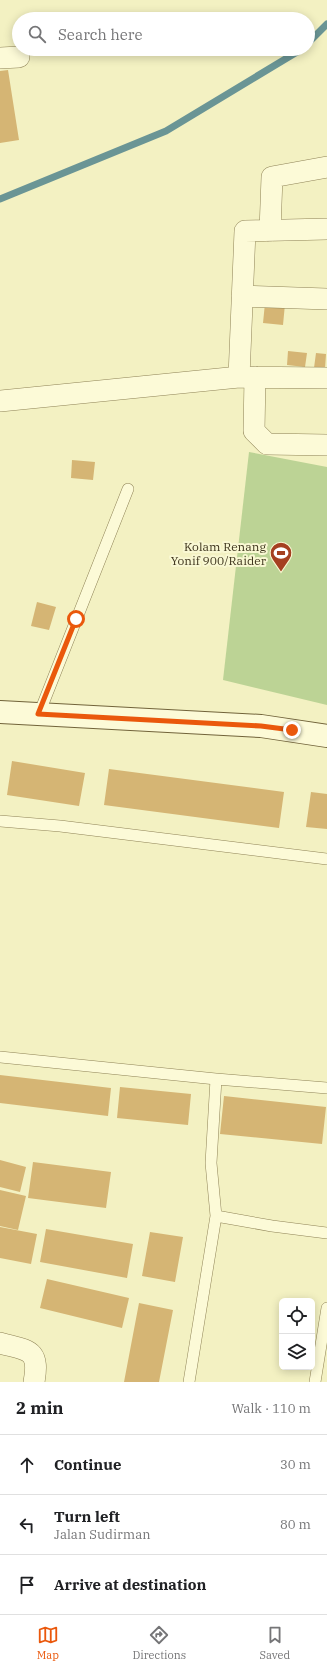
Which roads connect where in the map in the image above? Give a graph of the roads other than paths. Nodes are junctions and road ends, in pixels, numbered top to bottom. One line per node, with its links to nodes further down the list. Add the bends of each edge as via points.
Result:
1 (327, 167): 3 (street, via 272,177)
2 (327, 229): 3 (street)
3 (270, 231): 4 (street, via 245,231)
4 (242, 296): 5 (street); 6 (street)
5 (327, 299)
6 (247, 377): 7 (street); 8 (street); 9 (street, via 254,431 267,444)
7 (327, 378)
8 (0, 401)
9 (327, 445)
10 (128, 489): 12 (lane)
11 (0, 712): 12 (main road)
12 (38, 714): 13 (main road, via 261,726)
13 (327, 736)
14 (0, 821): 15 (lane)
15 (327, 859)
16 (0, 1057): 17 (lane)
17 (216, 1079): 18 (lane); 19 (lane, via 211,1163)
18 (327, 1088)
19 (216, 1216): 20 (lane); 24 (lane)
20 (327, 1233)
21 (327, 1308): 25 (lane)
22 (0, 1344): 23 (street, via 26,1350 34,1357 37,1366)
23 (34, 1382)
24 (190, 1382)
25 (314, 1382)

